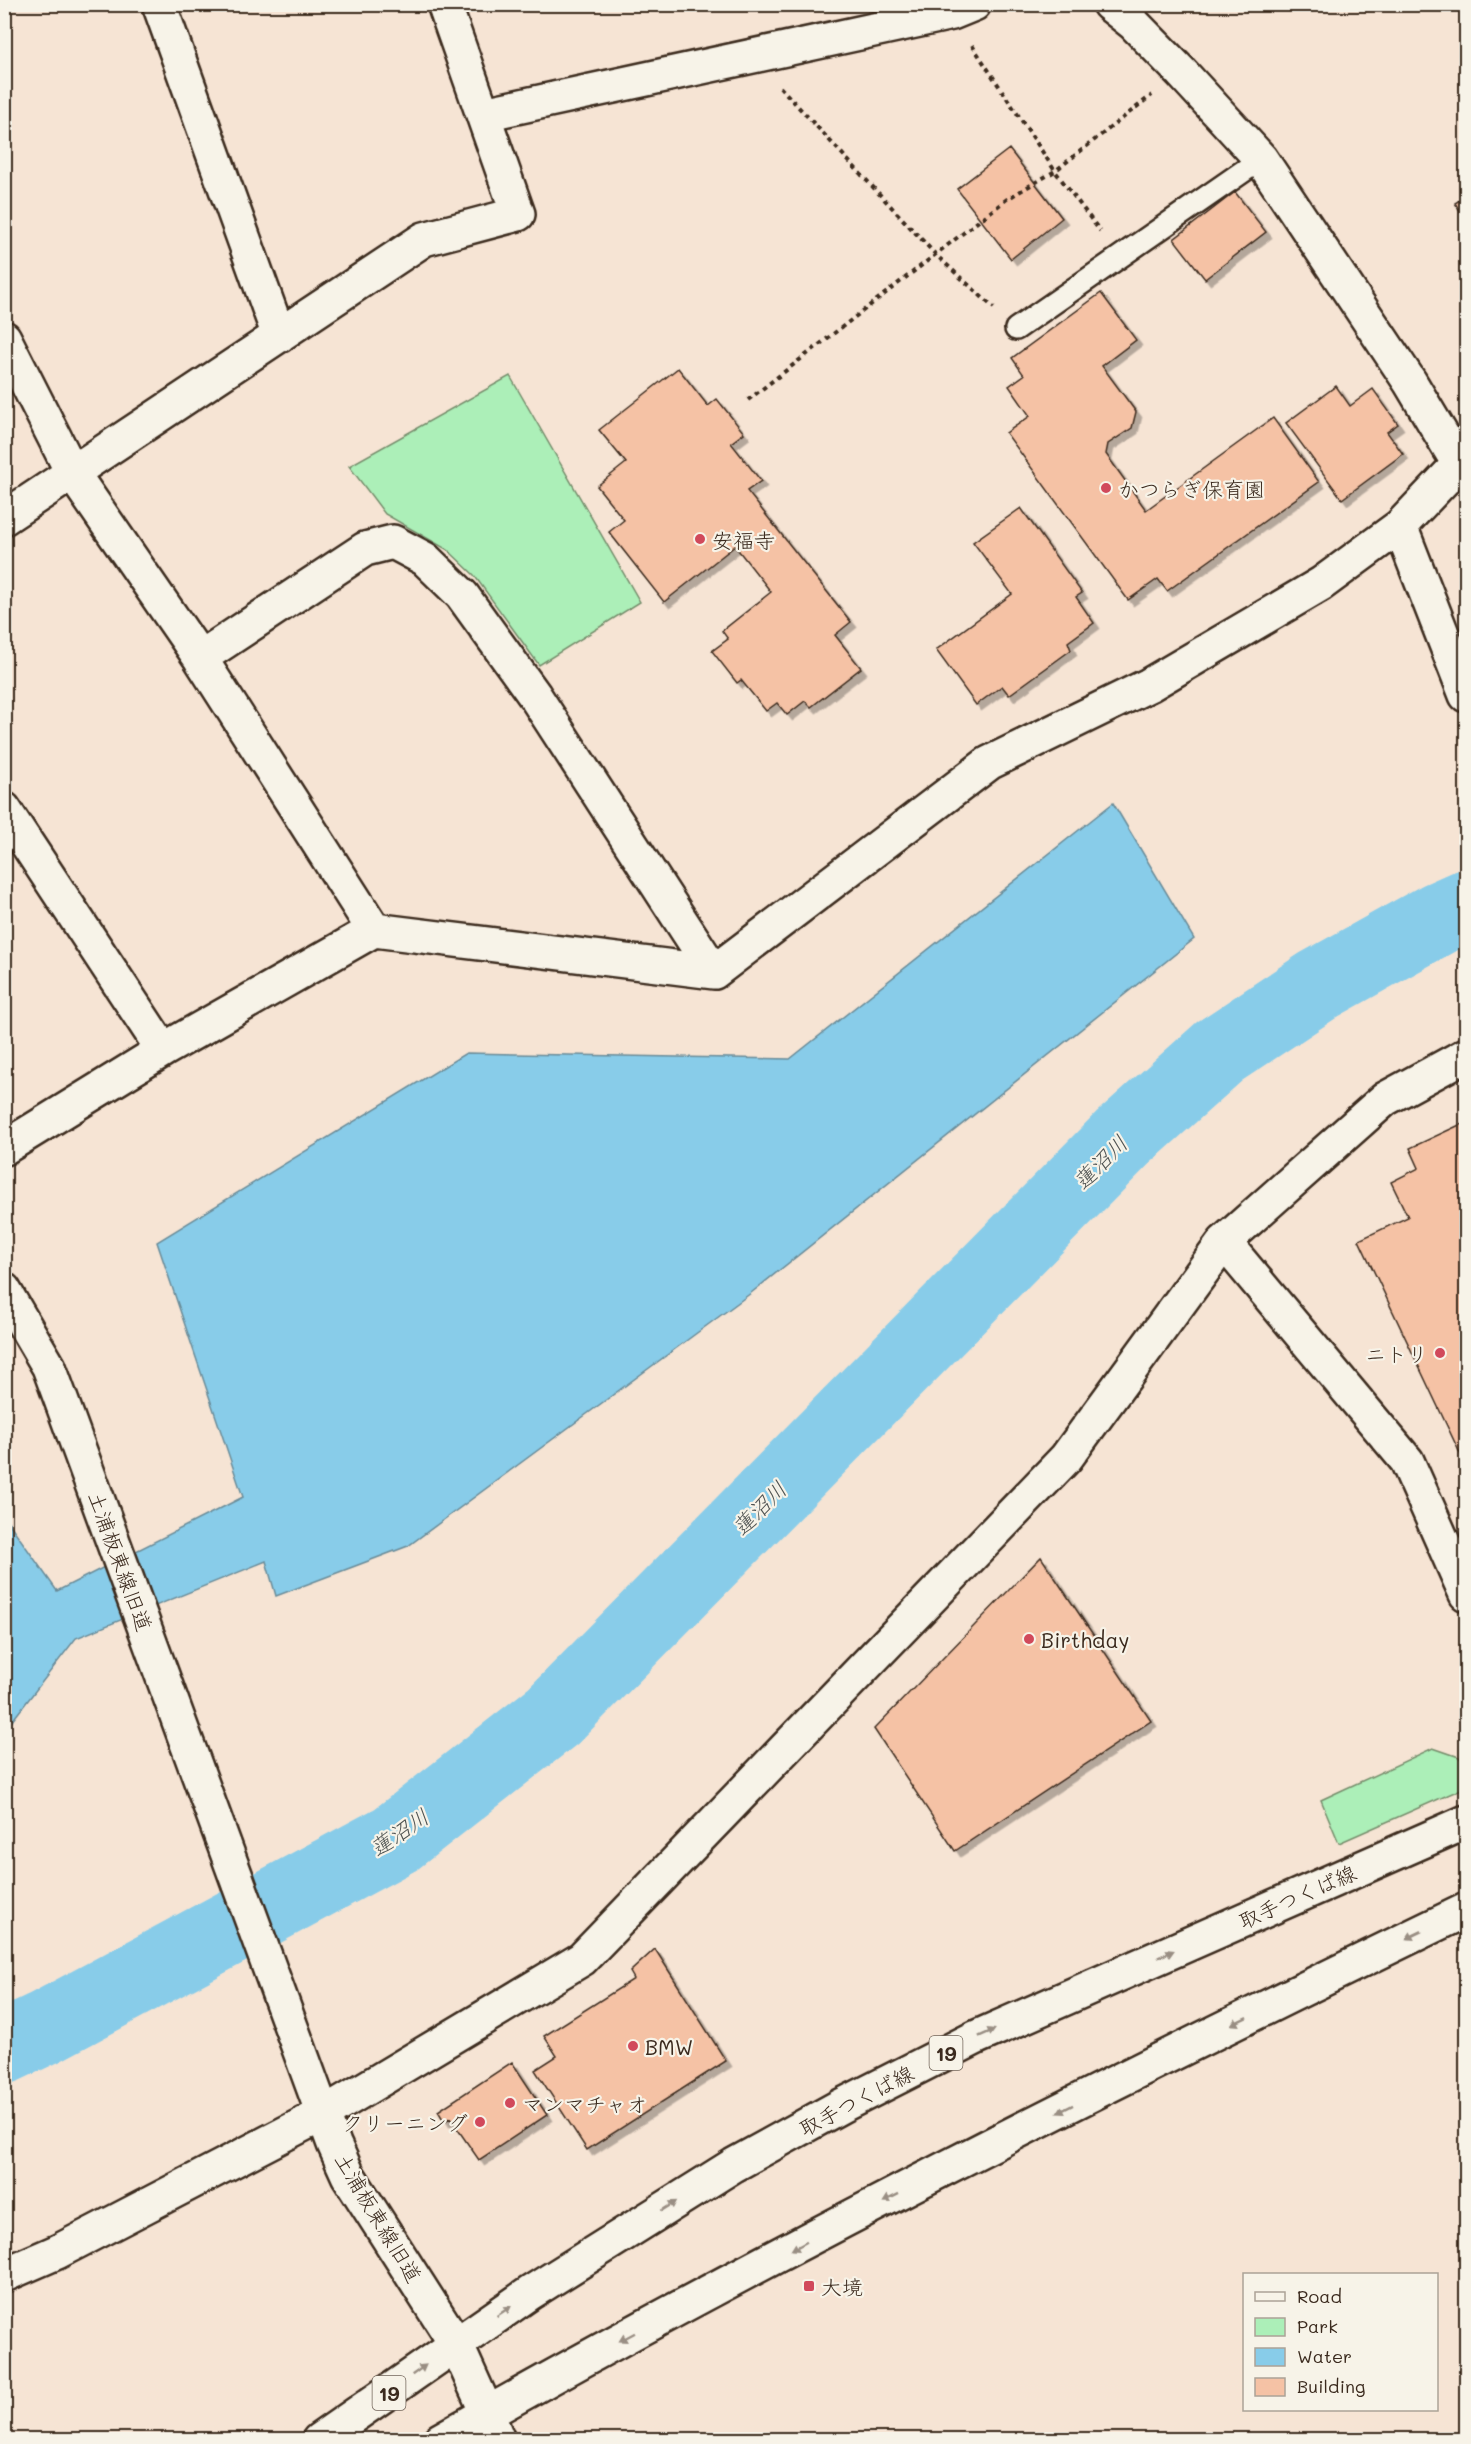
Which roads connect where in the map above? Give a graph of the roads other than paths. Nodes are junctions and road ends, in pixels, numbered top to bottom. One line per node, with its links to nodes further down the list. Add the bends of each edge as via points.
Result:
1 (159, 4): 8 (street)
2 (444, 4): 5 (street)
3 (1109, 4): 6 (street, via 1133,23)
4 (958, 7): 5 (street, via 755,56)
5 (484, 114): 8 (street, via 518,214 424,239)
6 (1261, 159): 7 (lane); 10 (street)
7 (1016, 329)
8 (279, 336): 11 (street)
9 (4, 338): 11 (street)
10 (1463, 462): 13 (street)
11 (73, 474): 12 (street); 14 (street)
12 (4, 518)
13 (1400, 526): 15 (street); 18 (street, via 1321,584 1159,679 989,763)
14 (200, 658): 17 (street); 18 (street, via 365,549 393,542 425,559 462,595 535,696)
15 (1467, 695)
16 (4, 809): 19 (street)
17 (374, 930): 18 (street); 19 (street)
18 (714, 972)
19 (163, 1050): 21 (street)
20 (1467, 1055): 22 (street, via 1385,1099)
21 (4, 1148)
22 (1224, 1242): 24 (street, via 1407,1461); 27 (street, via 1066,1458 582,1959)
23 (4, 1290): 27 (street, 土浦板東線旧道, via 49,1367)
24 (1467, 1594)
25 (1467, 1822): 29 (street, 取手つくば線 / 19, one-way to 25, via 734,2165 841,2106 977,2037)
26 (1467, 1910): 30 (street, one-way to 30, via 1215,2032 872,2208)
27 (323, 2114): 28 (street, via 57,2252); 29 (street, 土浦板東線旧道, via 348,2175)
28 (4, 2275)
29 (456, 2344): 30 (street, 土浦板東線旧道); 31 (street, 取手つくば線 / 19, one-way to 29)
30 (492, 2426): 32 (street)
31 (320, 2439)
32 (440, 2439)

